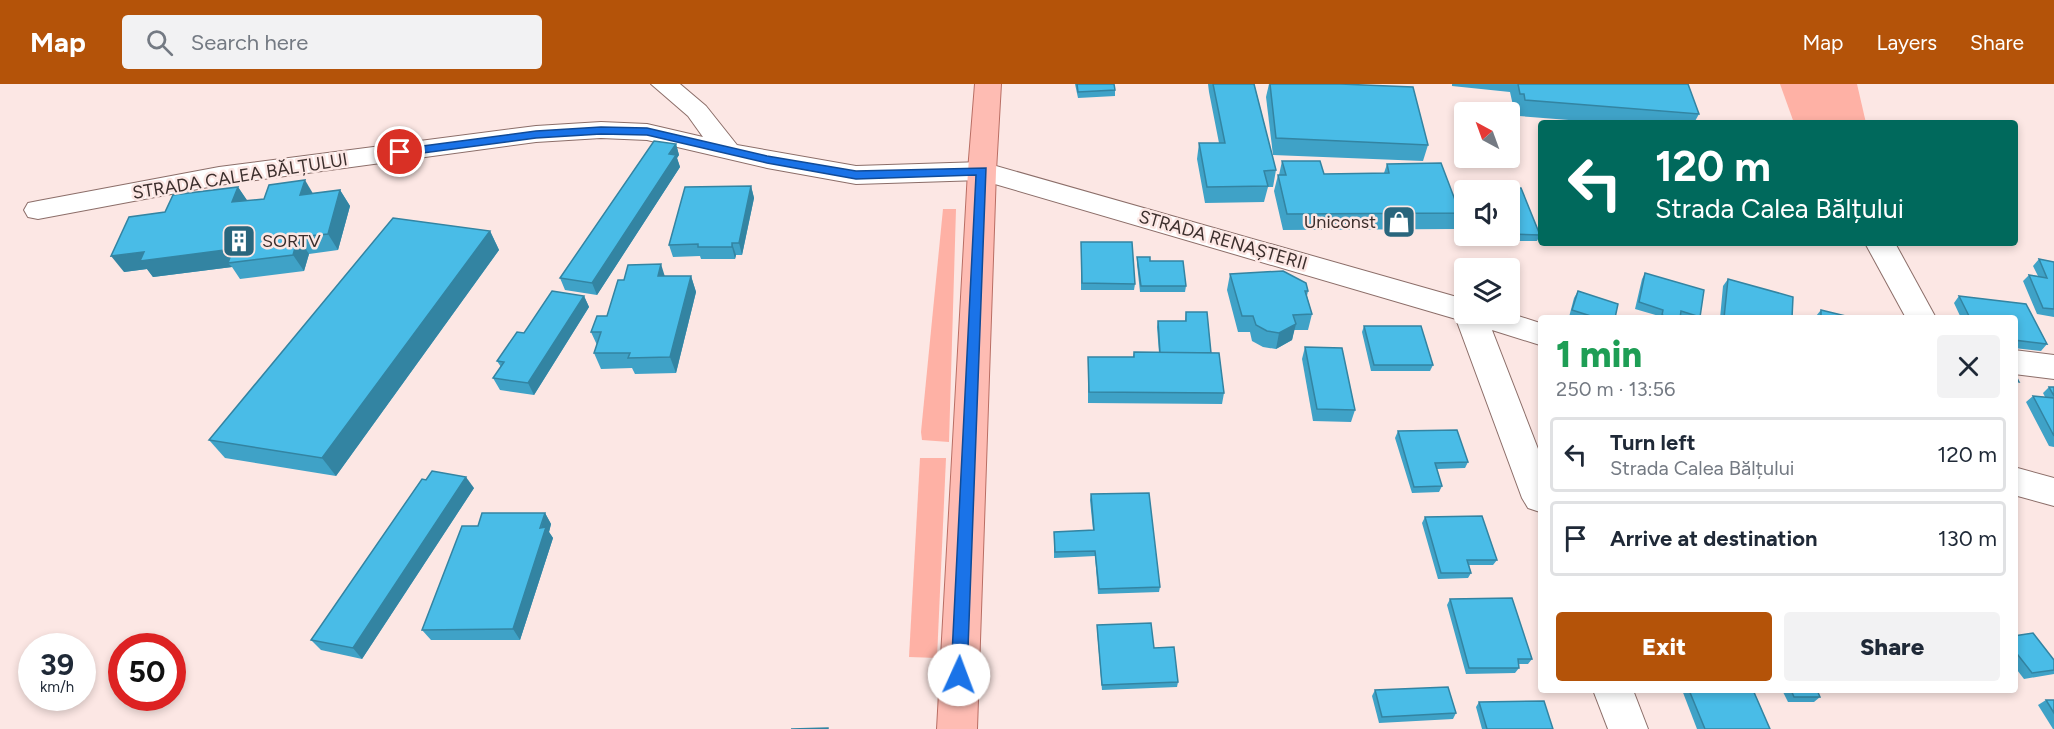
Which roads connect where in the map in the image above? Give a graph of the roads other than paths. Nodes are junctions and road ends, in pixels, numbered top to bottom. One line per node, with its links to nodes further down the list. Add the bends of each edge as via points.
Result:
1 (664, 84): 3 (street, via 697,111)
2 (988, 84): 4 (main road)
3 (728, 150): 4 (street, STRADA CALEA BĂLȚULUI, via 856,175); 5 (street, STRADA CALEA BĂLȚULUI, via 647,132 601,130 536,135 219,176)
4 (982, 171): 7 (street, STRADA RENAȘTERII); 18 (main road)
5 (38, 210)
6 (1882, 246): 8 (street)
7 (1454, 307)
8 (1919, 315)
9 (1474, 324): 16 (street)
10 (1508, 324): 11 (street)
11 (1538, 333)
12 (2018, 362): 13 (street)
13 (2054, 367)
14 (2018, 482): 15 (street)
15 (2054, 492)
16 (1538, 493)
17 (1614, 693): 19 (street)
18 (957, 729)
19 (1628, 729)

